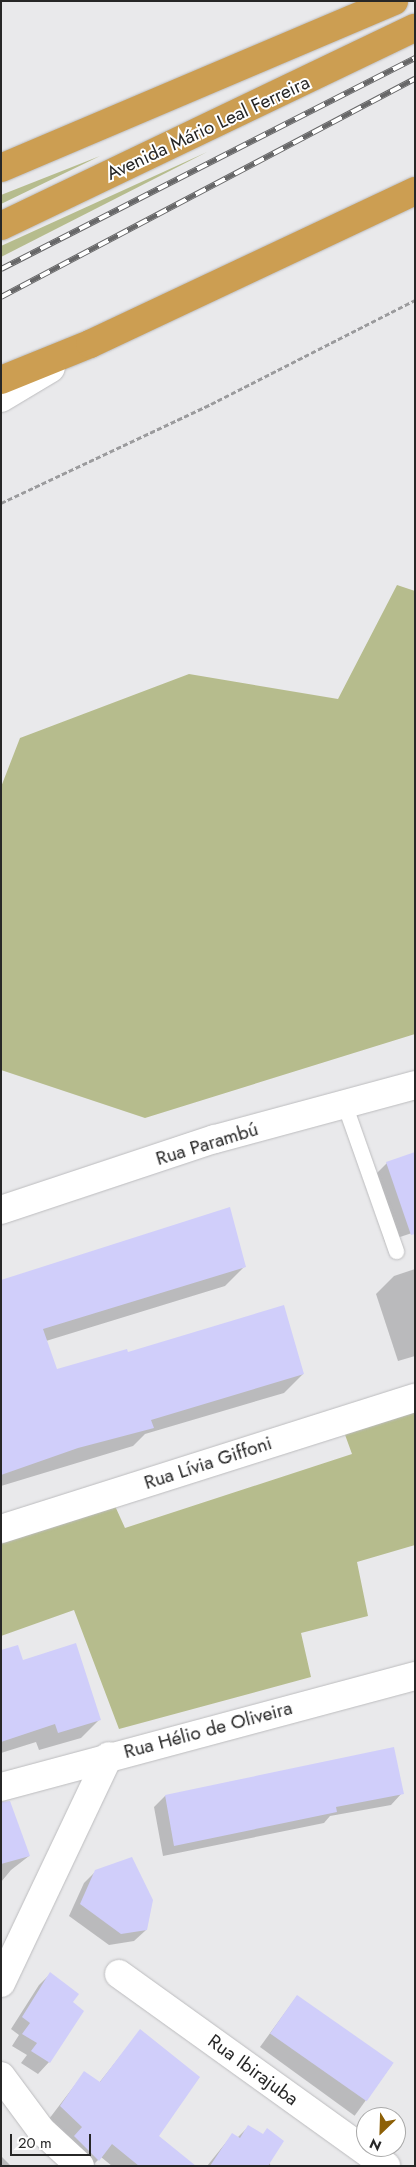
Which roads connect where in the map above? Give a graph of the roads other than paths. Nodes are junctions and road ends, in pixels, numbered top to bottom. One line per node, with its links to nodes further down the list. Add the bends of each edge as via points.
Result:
1 (394, 1): 3 (highway)
2 (415, 28): 5 (highway, Avenida Mário Leal Ferreira)
3 (1, 168)
4 (415, 190): 6 (highway)
5 (1, 226)
6 (90, 344): 7 (highway); 8 (street)
7 (1, 380)
8 (1, 398)
9 (415, 1085): 10 (street, Rua Parambú)
10 (345, 1106): 11 (street, Rua Parambú, via 215,1139); 12 (lane)
11 (1, 1210)
12 (396, 1252)
13 (415, 1398): 14 (street, Rua Lívia Giffoni)
14 (1, 1529)
15 (415, 1676): 16 (street, Rua Hélio de Oliveira)
16 (109, 1756): 17 (street, Rua Hélio de Oliveira); 19 (street)
17 (1, 1787)
18 (119, 1974): 22 (street, Rua Ibirajuba)
19 (1, 1983)
20 (1, 2076): 21 (street, via 41,2130)
21 (80, 2166)
22 (386, 2166)

